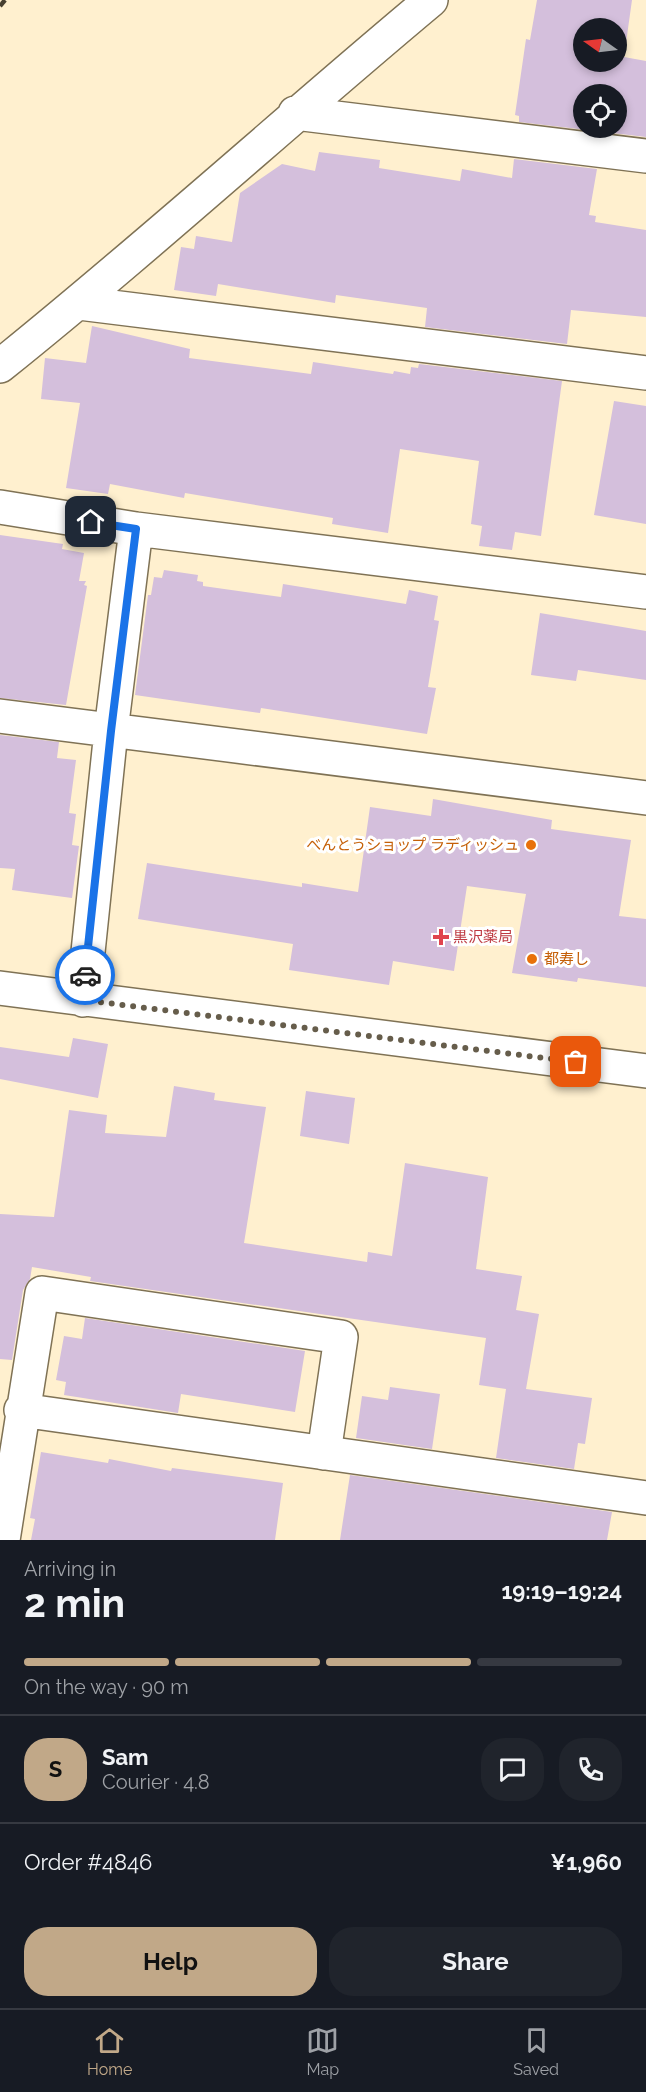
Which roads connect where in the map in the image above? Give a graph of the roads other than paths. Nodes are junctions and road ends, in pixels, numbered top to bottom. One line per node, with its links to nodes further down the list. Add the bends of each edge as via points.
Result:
1 (431, 0): 2 (street)
2 (296, 113): 3 (street); 4 (street)
3 (646, 156)
4 (79, 303): 5 (street); 6 (street)
5 (0, 366)
6 (646, 373)
7 (0, 507): 8 (street)
8 (136, 529): 9 (street); 11 (street)
9 (646, 592)
10 (0, 717): 11 (street)
11 (111, 731): 12 (street); 14 (street)
12 (646, 798)
13 (0, 988): 14 (street)
14 (83, 1000): 15 (street)
15 (646, 1071)
16 (21, 1410): 17 (street); 17 (street, via 42,1293 341,1337); 19 (street)
17 (324, 1453): 18 (street)
18 (646, 1498)
19 (2, 1538)

